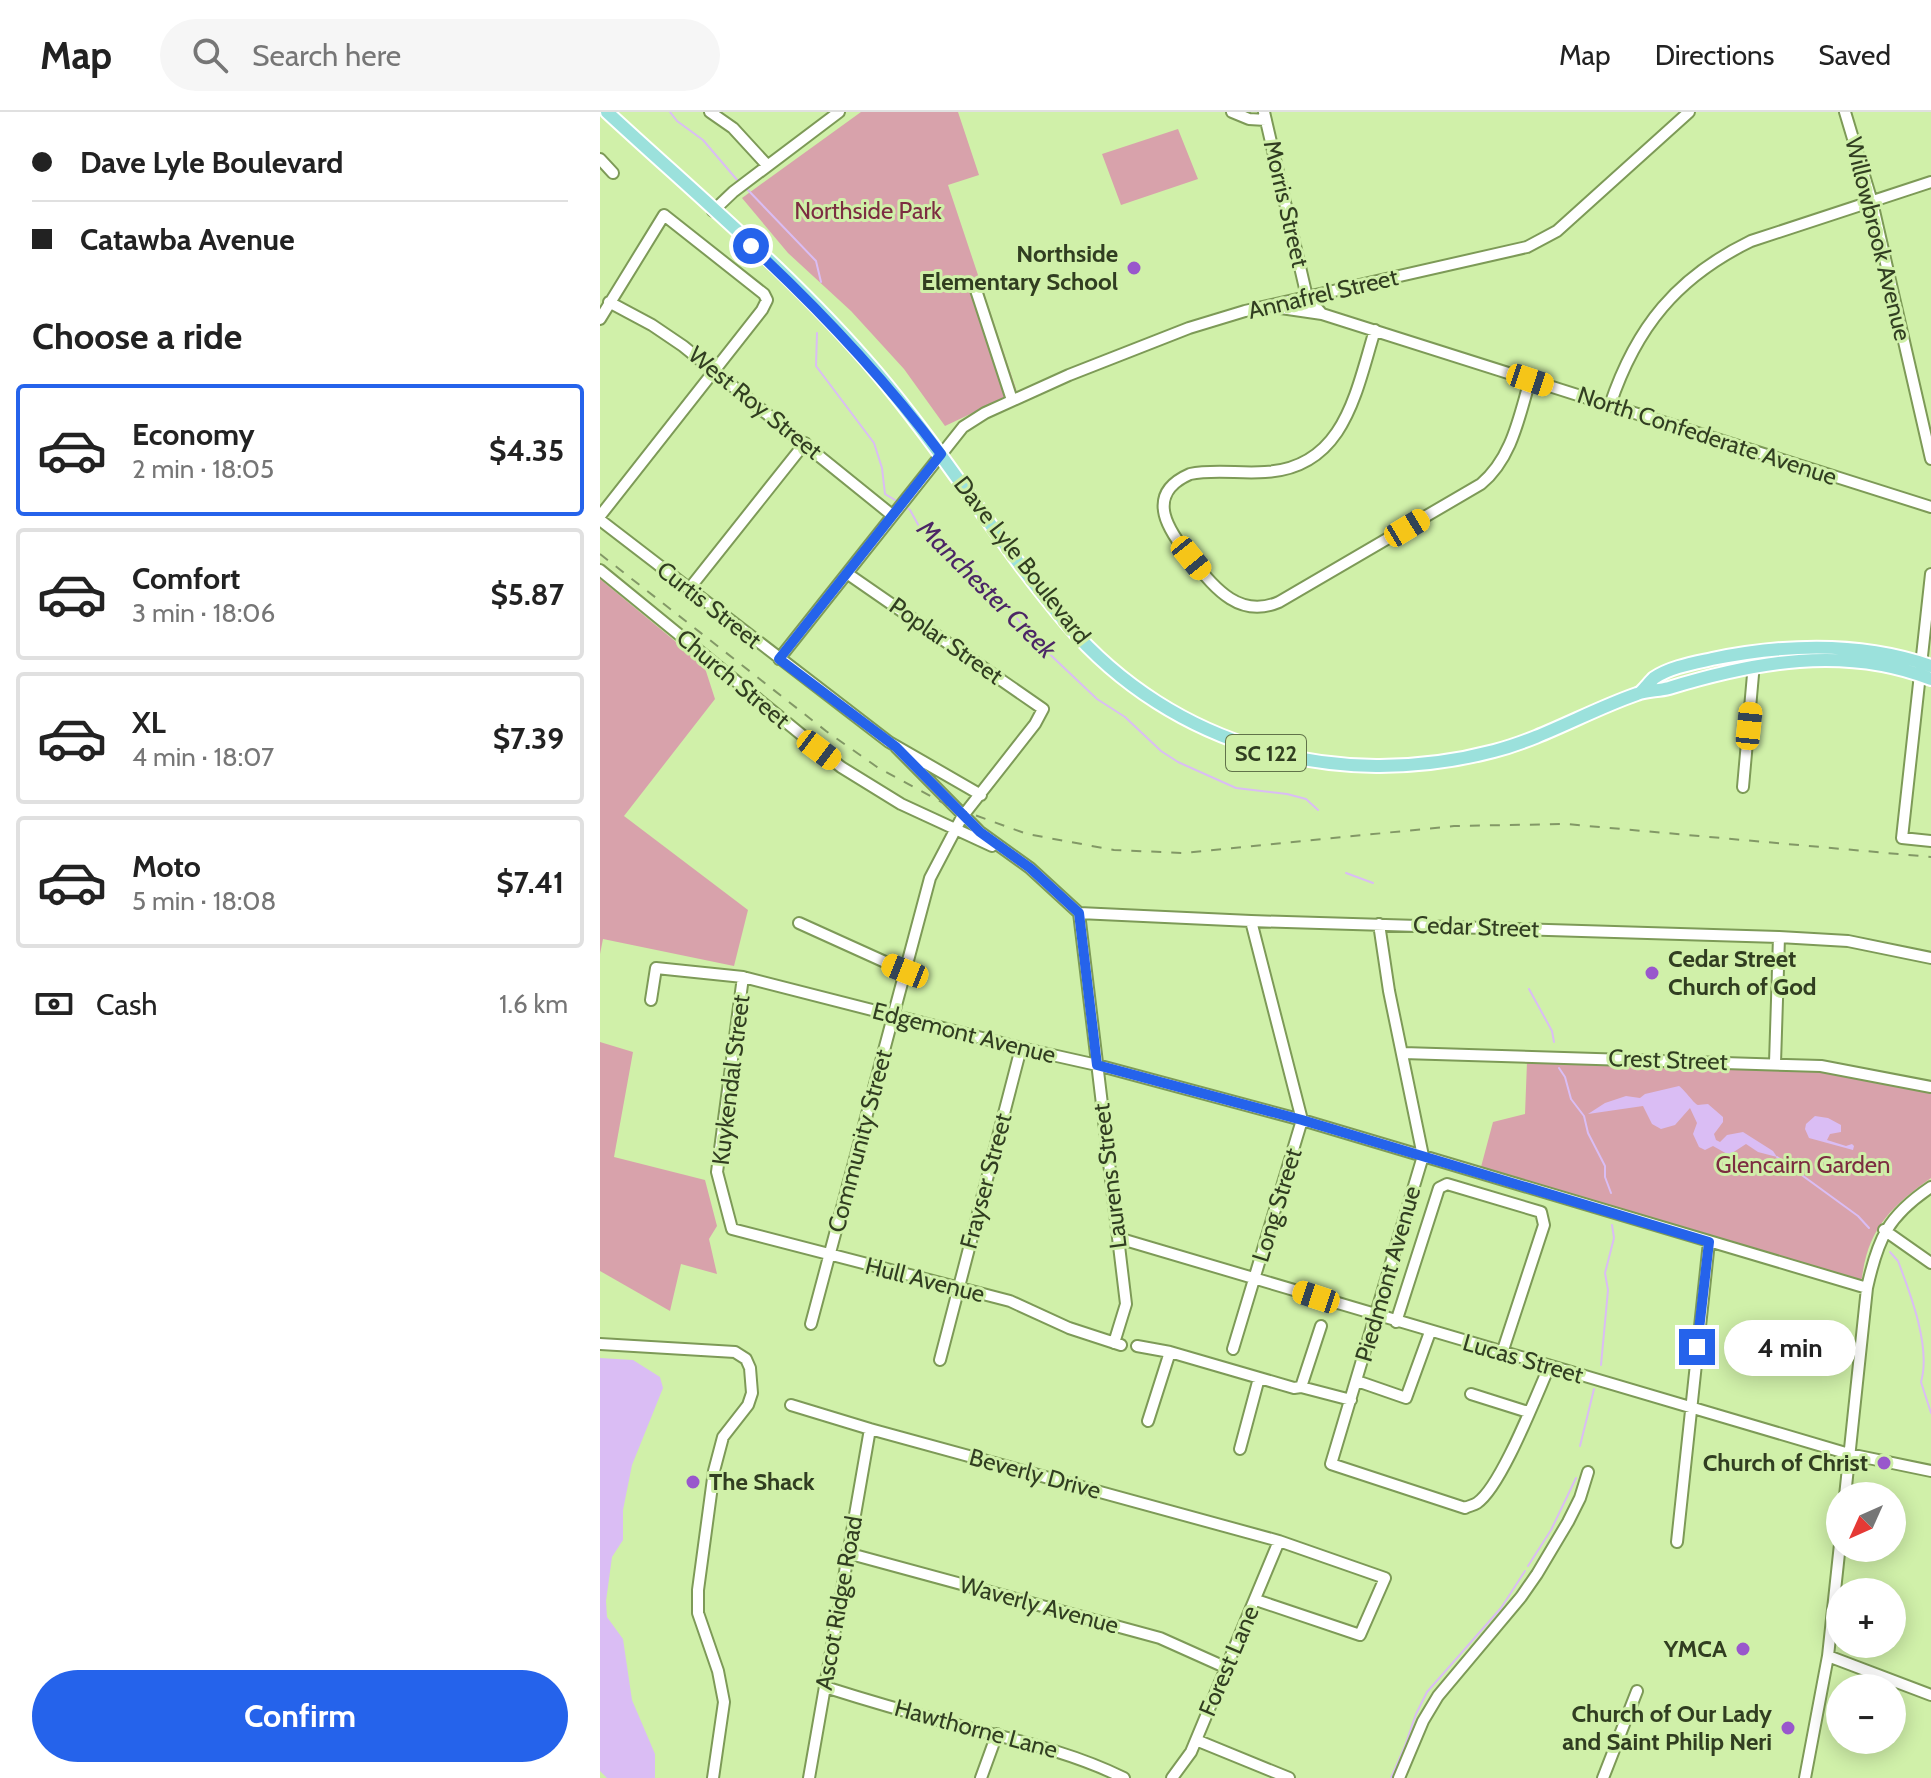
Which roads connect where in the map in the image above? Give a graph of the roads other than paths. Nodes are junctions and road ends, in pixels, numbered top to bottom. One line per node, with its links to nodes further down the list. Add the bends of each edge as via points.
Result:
1 (607, 112): 14 (main road, Dave Lyle Boulevard / SC 122)
2 (710, 112): 10 (street)
3 (839, 112): 10 (street)
4 (1232, 112): 8 (street, via 1249,119)
5 (1672, 112): 7 (street)
6 (1845, 112): 13 (street, Willowbrook Avenue)
7 (1687, 113): 16 (street, Annafrel Street, via 1557,231 1527,247)
8 (1265, 116): 16 (street, Morris Street)
9 (600, 159): 11 (street)
10 (767, 165): 14 (street)
11 (613, 173)
12 (1931, 182): 13 (street)
13 (1872, 202): 25 (street, via 1751,241 1689,278 1640,337); 28 (street, Willowbrook Avenue)
14 (713, 211): 27 (main road, Dave Lyle Boulevard / SC 122, via 844,336)
15 (975, 287): 24 (street)
16 (1307, 297): 18 (street, Annafrel Street); 19 (street)
17 (609, 302): 20 (street); 22 (street, West Roy Street, via 652,325); 22 (street, via 664,215 767,300)
18 (1268, 306): 19 (street, North Confederate Avenue); 24 (street, Annafrel Street, via 1189,328)
19 (1322, 314): 21 (street, North Confederate Avenue)
20 (600, 319)
21 (1375, 330): 23 (street, North Confederate Avenue); 23 (street, via 1346,419 1315,455 1276,471 1190,474 1169,490 1163,510 1169,530 1231,601 1253,607 1279,602 1481,484 1507,452)
22 (714, 371): 26 (street, West Roy Street); 31 (street)
23 (1530, 380): 25 (street, North Confederate Avenue)
24 (1012, 400): 27 (street, Annafrel Street, via 963,427)
25 (1610, 405): 30 (street, North Confederate Avenue)
26 (805, 443): 29 (street, West Roy Street); 35 (street)
27 (941, 454): 29 (street, Annafrel Street); 37 (main road, Dave Lyle Boulevard / SC 122, via 1050,602 1132,685 1192,723 1241,745 1294,759 1388,767 1441,762 1524,743 1641,692 1655,678 1689,664)
28 (1931, 459)
29 (898, 507): 33 (street, Annafrel Street)
30 (1931, 507)
31 (600, 518): 35 (street, Curtis Street)
32 (600, 570): 45 (street, Church Street, via 819,750 874,789)
33 (848, 574): 36 (street, Annafrel Street); 39 (street, Poplar Street)
34 (1931, 574): 38 (street)
35 (689, 589): 36 (street, Curtis Street)
36 (779, 659): 40 (street, Curtis Street)
37 (1755, 659): 38 (main road, Dave Lyle Boulevard / SC 122, via 1841,660); 41 (street)
38 (1926, 670): 48 (street, via 1902,838)
39 (1043, 709): 42 (street, Community Street)
40 (896, 747): 42 (street, Curtis Street); 43 (street, Curtis Street)
41 (1743, 787)
42 (981, 795): 44 (street, Community Street)
43 (949, 801): 44 (street, Curtis Street); 45 (street, via 948,819); 46 (street)
44 (963, 816): 46 (street, Community Street); 47 (street, Curtis Street)
45 (937, 822): 46 (street, Church Street)
46 (954, 829): 47 (street, via 964,825); 49 (street); 56 (street, Community Street, via 930,878)
47 (980, 832): 49 (street, Curtis Street)
48 (1931, 841)
49 (1004, 851): 50 (street, Curtis Street)
50 (1079, 913): 51 (street, Cedar Street); 63 (street, Laurens Street)
51 (1251, 921): 53 (street, Cedar Street); 65 (street, Long Street)
52 (799, 923): 56 (street)
53 (1379, 924): 54 (street, Cedar Street); 61 (street, Piedmont Avenue)
54 (1779, 937): 55 (street, Cedar Street, via 1848,941); 62 (street)
55 (1931, 958)
56 (905, 971): 59 (street, Community Street)
57 (743, 977): 58 (street, Edgemont Avenue, via 656,968); 59 (street, Edgemont Avenue); 68 (street, Kuykendal Street, via 717,1172)
58 (651, 1000)
59 (894, 1015): 60 (street, Edgemont Avenue); 72 (street, Community Street)
60 (1021, 1048): 63 (street, Edgemont Avenue); 76 (street, Frayser Street)
61 (1403, 1053): 62 (street, Crest Street); 66 (street, Piedmont Avenue)
62 (1775, 1063): 64 (street, Crest Street, via 1821,1066)
63 (1097, 1065): 65 (street, Edgemont Avenue); 70 (street, Laurens Street)
64 (1931, 1087)
65 (1302, 1120): 66 (street, Edgemont Avenue); 74 (street, Long Street)
66 (1423, 1156): 71 (street, Edgemont Avenue); 77 (street, Piedmont Avenue)
67 (1931, 1187): 69 (street)
68 (732, 1229): 72 (street, Hull Avenue)
69 (1884, 1230): 73 (street); 75 (street)
70 (1118, 1238): 74 (street, Lucas Street); 83 (street, Laurens Street, via 1126,1304)
71 (1709, 1242): 75 (street, Edgemont Avenue); 96 (street)
72 (829, 1255): 76 (street, Hull Avenue); 79 (street, Community Street)
73 (1931, 1263)
74 (1255, 1278): 77 (street, Lucas Street); 85 (street, Long Street)
75 (1867, 1288): 101 (street)
76 (958, 1289): 83 (street, Hull Avenue, via 1010,1301); 88 (street, Frayser Street)
77 (1376, 1316): 78 (street, Lucas Street); 91 (street, Piedmont Avenue)
78 (1396, 1322): 81 (street, Lucas Street); 87 (street, via 1439,1188 1447,1184 1541,1212 1544,1225)
79 (811, 1324)
80 (1321, 1326): 92 (street)
81 (1430, 1332): 87 (street, Lucas Street); 91 (street, via 1406,1398)
82 (600, 1344): 117 (street, via 735,1352 750,1368 748,1405 723,1437 714,1471 700,1565 698,1613 724,1702)
83 (1117, 1344)
84 (1137, 1346): 86 (street)
85 (1233, 1349)
86 (1170, 1352): 90 (street); 98 (street)
87 (1502, 1353): 89 (street, Lucas Street)
88 (940, 1360)
89 (1549, 1367): 96 (street, Lucas Street); 97 (street)
90 (1259, 1378): 92 (street); 100 (street)
91 (1356, 1384): 94 (street, Piedmont Avenue)
92 (1301, 1387): 94 (street)
93 (1471, 1394): 97 (street)
94 (1351, 1400): 97 (street, Piedmont Avenue, via 1331,1464 1465,1508 1488,1491)
95 (791, 1405): 99 (street, Beverly Drive)
96 (1690, 1408): 101 (street, Lucas Street); 106 (street)
97 (1528, 1412)
98 (1148, 1421)
99 (870, 1429): 105 (street, Beverly Drive); 107 (street, Ascot Ridge Road)
100 (1240, 1449)
101 (1849, 1454): 102 (street, Lucas Street); 104 (street)
102 (1931, 1471)
103 (1588, 1472): 123 (street, via 1580,1498 1537,1574 1438,1696)
104 (1846, 1482)
105 (1279, 1541): 108 (street, Forest Lane); 108 (street, Beverly Drive, via 1385,1578 1360,1635)
106 (1677, 1542)
107 (847, 1553): 111 (street, Waverly Avenue, via 1160,1638); 112 (street, Ascot Ridge Road)
108 (1256, 1600): 111 (street, Forest Lane)
109 (1828, 1658): 125 (street)
110 (1833, 1658): 114 (street)
111 (1227, 1668): 116 (street, Forest Lane)
112 (825, 1687): 115 (street, Hawthorne Lane); 118 (street, Ascot Ridge Road)
113 (1637, 1691): 124 (street)
114 (1931, 1695)
115 (997, 1734): 119 (street); 120 (street, Hawthorne Lane, via 1070,1754)
116 (1196, 1740): 121 (street, Forest Lane); 122 (street)
117 (713, 1778)
118 (809, 1778)
119 (981, 1778)
120 (1124, 1778)
121 (1172, 1778)
122 (1289, 1778)
123 (1399, 1778)
124 (1603, 1778)
125 (1805, 1778)

